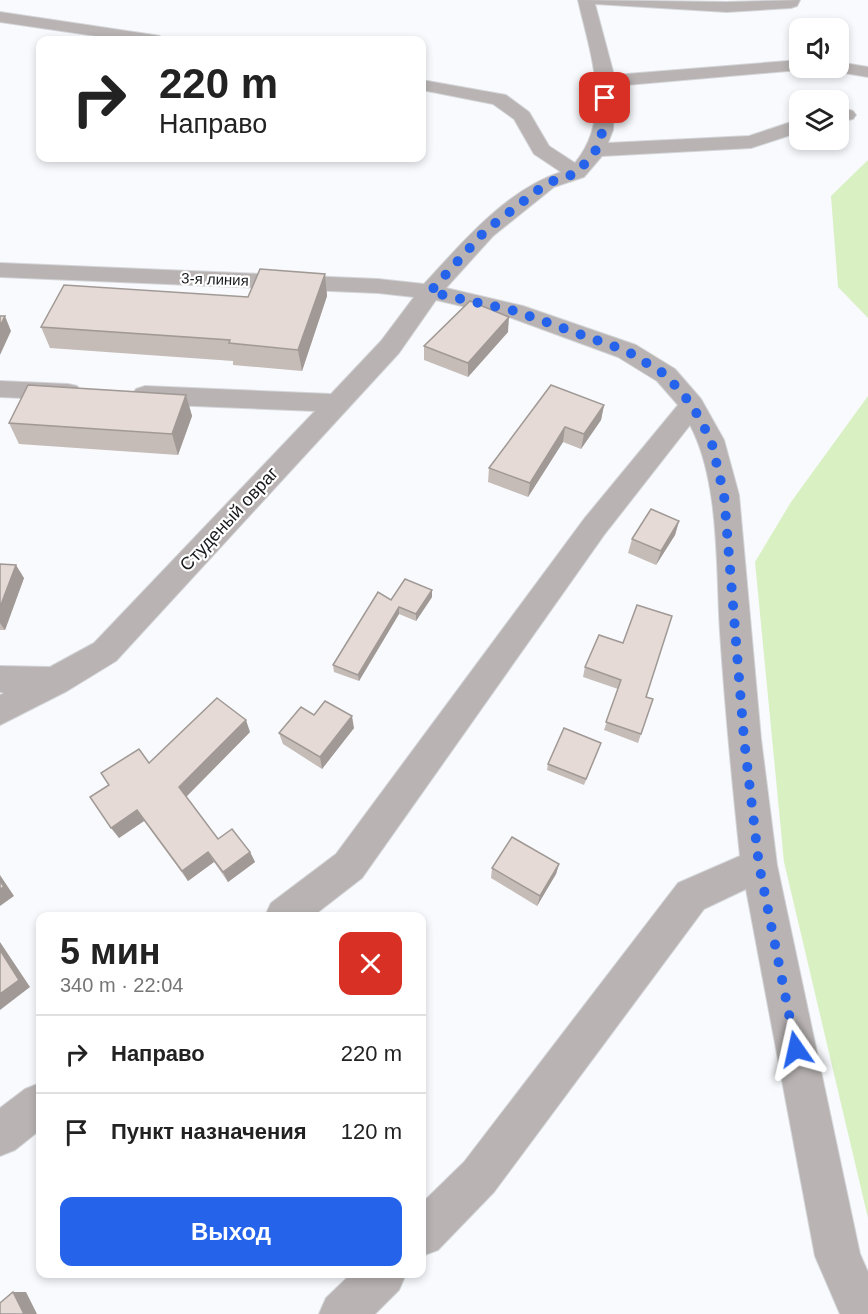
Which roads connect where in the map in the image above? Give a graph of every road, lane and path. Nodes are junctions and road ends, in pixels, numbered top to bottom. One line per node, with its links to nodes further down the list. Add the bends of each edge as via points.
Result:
1 (586, 0): 9 (street)
2 (598, 0): 3 (street, via 727,7)
3 (792, 0)
4 (0, 17): 5 (street)
5 (127, 36)
6 (789, 66): 9 (street)
7 (849, 69): 8 (street)
8 (868, 72)
9 (606, 81): 12 (street, via 603,130)
10 (426, 86): 13 (street, via 499,99 522,116 541,150)
11 (789, 129): 12 (street, via 751,142)
12 (596, 150): 13 (street)
13 (577, 173): 15 (street, Студеный овраг, via 547,183 485,231)
14 (0, 270): 15 (street, 3-я линия, via 378,286)
15 (430, 292): 17 (street, Студеный овраг, via 390,347); 18 (street, 3-я линия, via 515,311 627,351 666,375)
16 (0, 389): 17 (street)
17 (336, 404): 20 (street, Студеный овраг, via 105,652)
18 (692, 405): 22 (street, 3-я линия, via 711,440 724,495 744,739); 23 (street, via 594,527 349,866)
19 (0, 679): 20 (street)
20 (56, 681): 21 (street, Студеный овраг)
21 (0, 711)
22 (759, 865): 26 (street, via 691,896 479,1177); 29 (street, 3-я линия, via 838,1256)
23 (289, 912)
24 (36, 1107): 25 (street)
25 (0, 1135)
26 (426, 1230)
27 (379, 1278): 28 (street)
28 (342, 1314)
29 (863, 1314)

